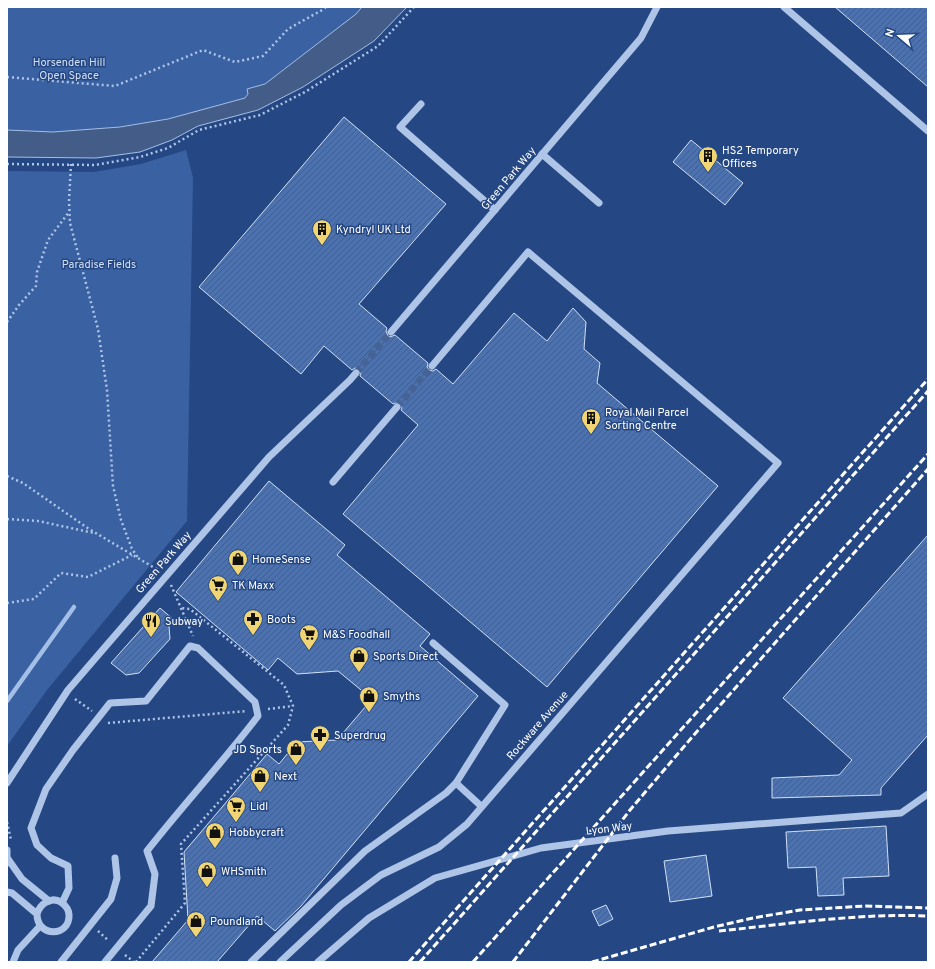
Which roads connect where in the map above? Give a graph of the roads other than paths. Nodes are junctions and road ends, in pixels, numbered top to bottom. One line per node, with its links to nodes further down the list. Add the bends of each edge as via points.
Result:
1 (657, 7): 5 (street, Green Park Way, via 641,38)
2 (784, 7): 4 (street)
3 (421, 104): 7 (street, via 400,127)
4 (928, 131)
5 (542, 154): 6 (street); 7 (street, Green Park Way)
6 (599, 203)
7 (495, 210): 8 (street, Green Park Way)
8 (391, 332)
9 (432, 366): 17 (street, Rockware Avenue, via 528,252 778,463)
10 (356, 373): 14 (street, Green Park Way, via 269,458 68,690)
11 (397, 407): 12 (street)
12 (333, 482)
13 (433, 643): 15 (street, via 505,705)
14 (7, 783)
15 (456, 783): 17 (street); 29 (street, via 446,793 365,851)
16 (928, 794): 31 (street, Lyon Way, via 901,813 668,832 541,848 435,878 369,918)
17 (481, 806): 30 (street, Rockware Avenue, via 466,824 439,847 380,875 341,905)
18 (7, 850): 20 (street)
19 (115, 858): 27 (street, via 118,878 111,899)
20 (8, 863): 22 (street, via 22,879)
21 (7, 892): 24 (street)
22 (49, 901): 23 (street); 24 (street, via 41,906)
23 (62, 903): 25 (street, via 69,916 66,926 57,932 47,931); 28 (street, via 69,888 68,866 51,858 37,845 31,828 46,789 110,703 146,701 190,646 198,648 255,702 258,716 147,851 154,874 151,906)
24 (37, 914): 25 (street)
25 (40, 926): 26 (street, via 18,950)
26 (13, 962)
27 (61, 962)
28 (105, 962)
29 (251, 962)
30 (280, 962)
31 (318, 962)

